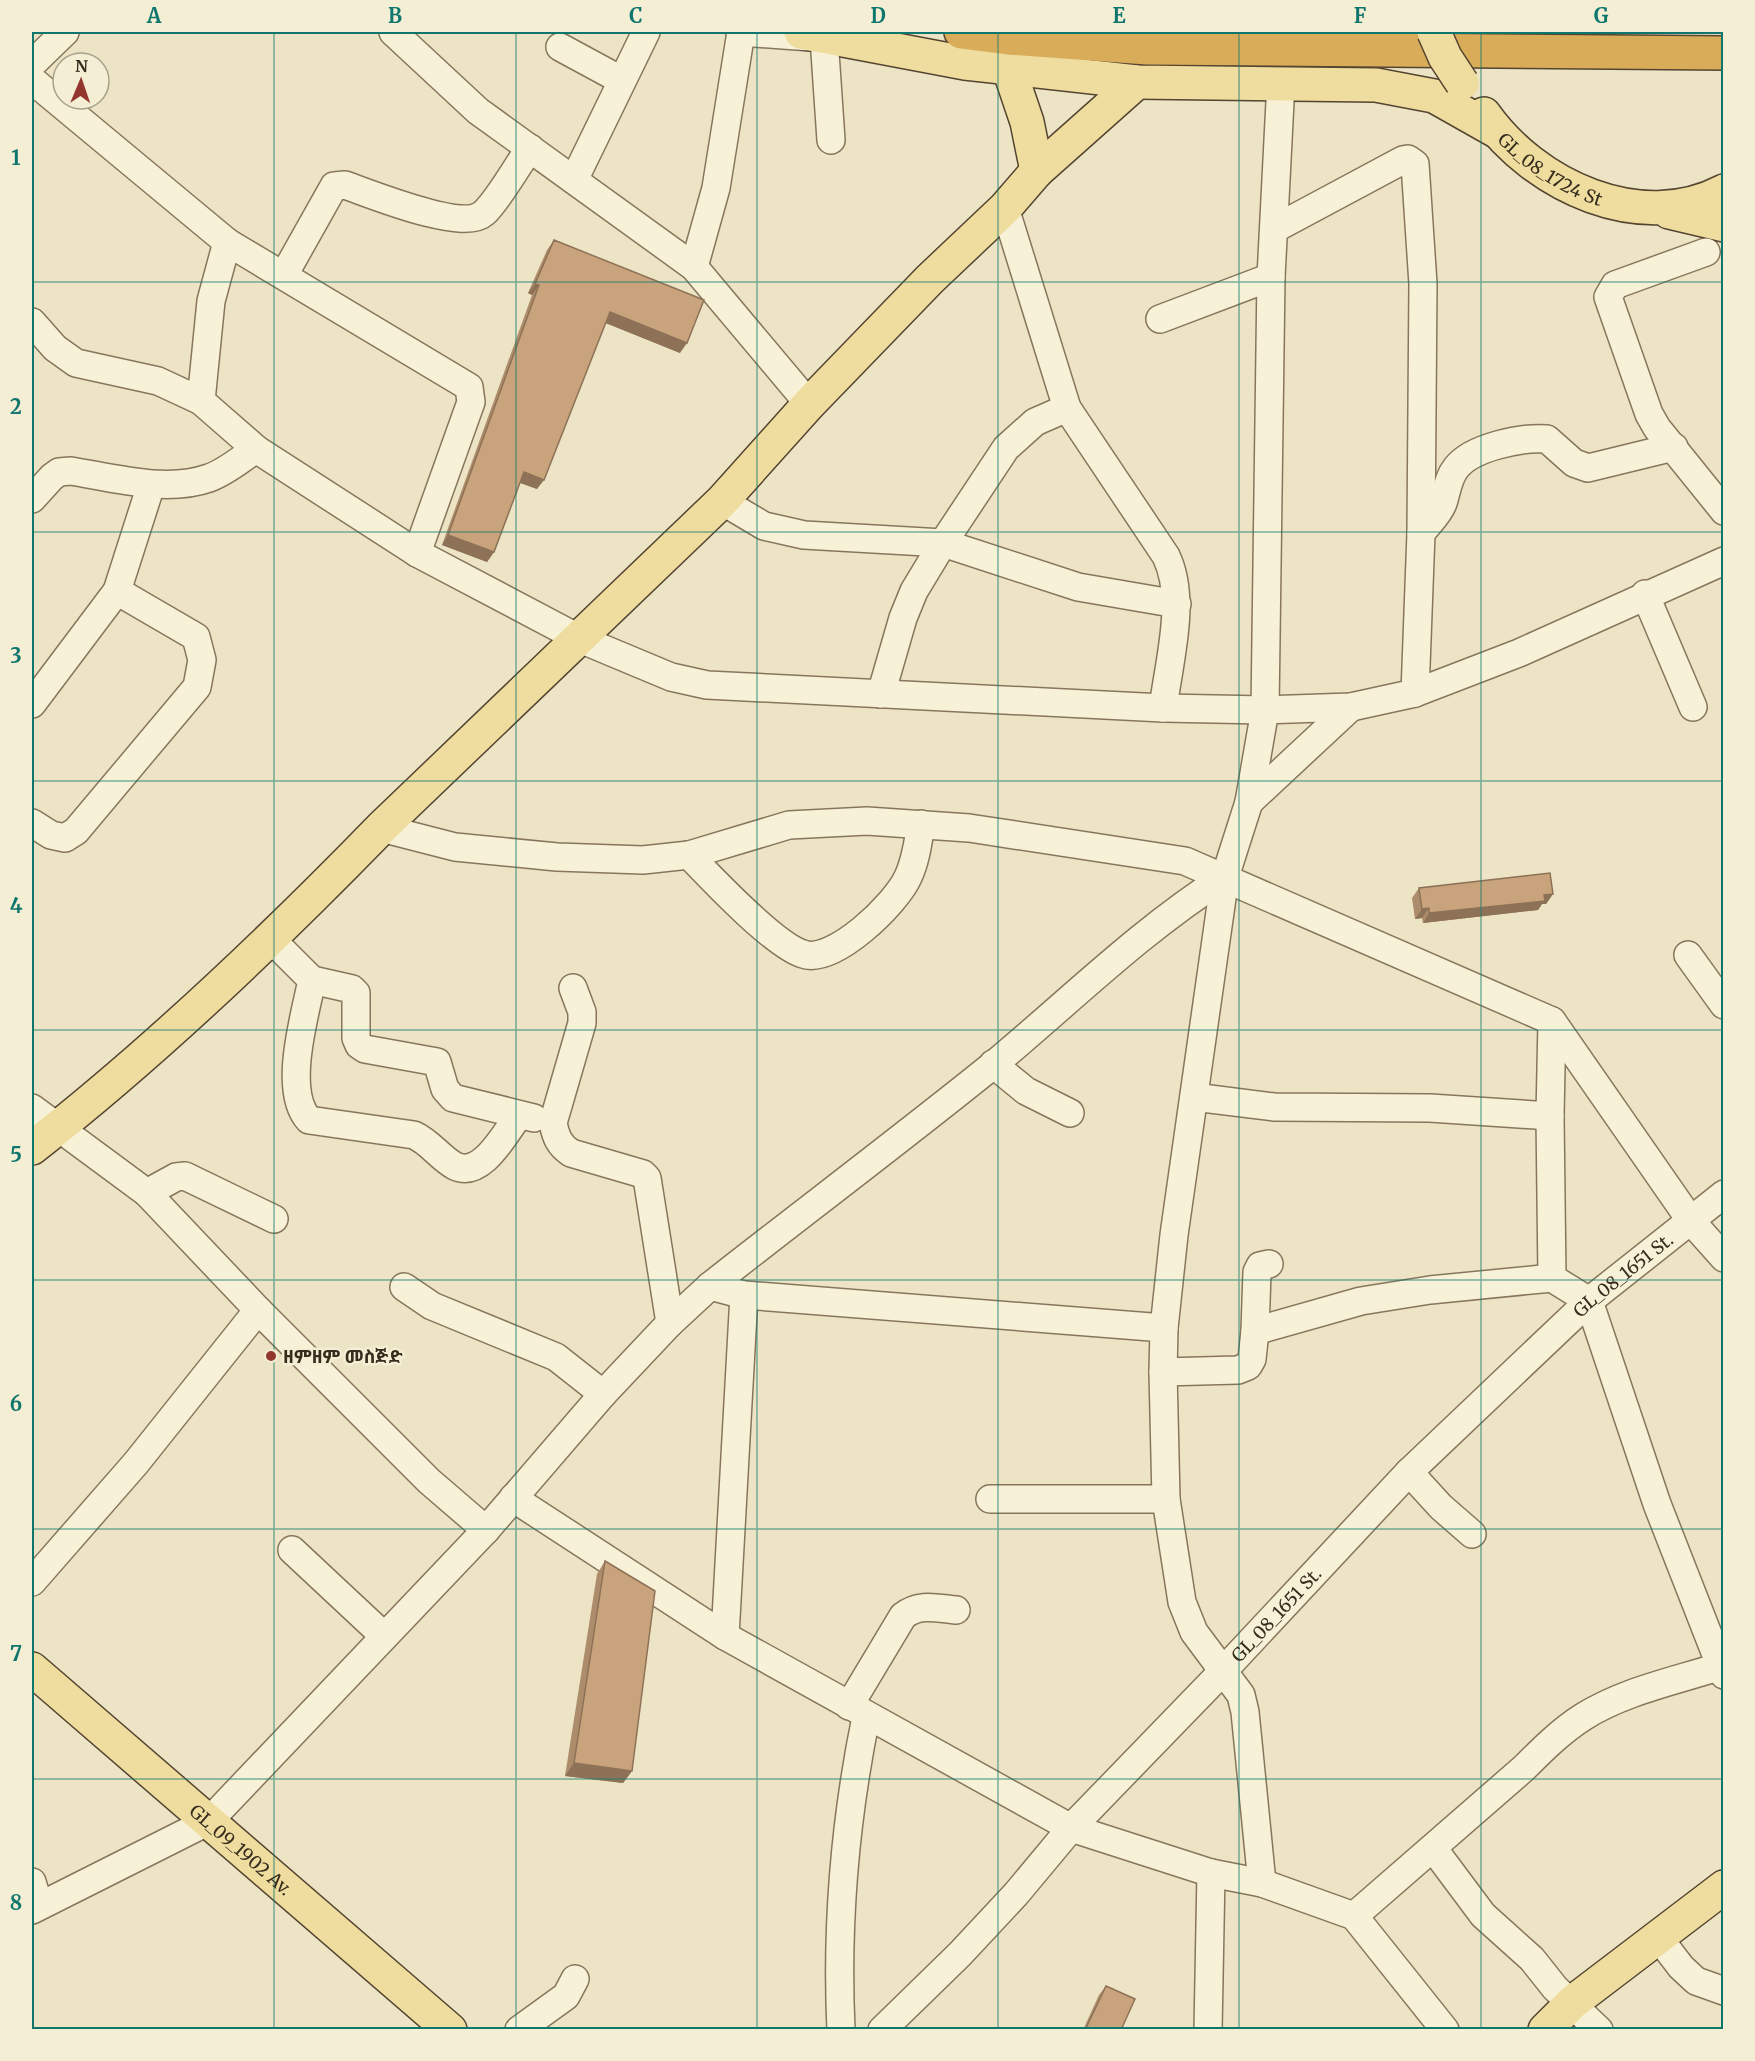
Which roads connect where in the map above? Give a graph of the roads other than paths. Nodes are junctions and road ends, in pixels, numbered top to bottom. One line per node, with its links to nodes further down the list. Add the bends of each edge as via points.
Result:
1 (393, 32): 18 (street, via 478,111)
2 (646, 32): 13 (street)
3 (740, 32): 7 (street); 28 (street, via 716,188)
4 (961, 32): 9 (highway, via 1148,48)
5 (1434, 32): 16 (main road, GL_08_1724 St, bridge, via 1445,57)
6 (60, 33): 10 (street)
7 (813, 35): 11 (main road); 17 (street)
8 (560, 48): 13 (street)
9 (1724, 53)
10 (32, 64)
11 (1009, 69): 14 (main road); 19 (main road, via 1027,122)
12 (32, 80): 26 (street)
13 (621, 80): 20 (street)
14 (1137, 82): 15 (main road); 19 (main road)
15 (1281, 82): 16 (main road, via 1408,90 1448,102); 25 (street)
16 (1496, 131): 23 (main road, GL_08_1724 St, via 1532,161 1586,195 1617,205)
17 (831, 140)
18 (530, 148): 20 (street); 29 (street, via 483,213 470,219 449,218 345,185 334,186)
19 (1037, 171): 22 (main road)
20 (574, 180): 28 (street)
21 (1724, 191): 23 (main road, GL_08_1724 St, via 1695,204)
22 (1005, 208): 34 (main road); 35 (street)
23 (1656, 209): 24 (main road)
24 (1724, 225)
25 (1274, 229): 30 (street); 42 (street, via 1403,160 1415,164 1423,284)
26 (227, 242): 29 (street); 33 (street, via 211,301)
27 (1706, 252): 36 (street, via 1615,285 1608,297 1649,414)
28 (694, 267): 34 (street)
29 (284, 275): 44 (street, via 469,387 471,402)
30 (1270, 277): 31 (street); 56 (street)
31 (1160, 319)
32 (32, 322): 33 (street, via 55,348 76,363 158,381)
33 (201, 402): 37 (street)
34 (809, 404): 40 (main road)
35 (1067, 408): 43 (street, via 1035,422 1006,448); 48 (street, via 1167,556 1177,583)
36 (1674, 447): 41 (street); 42 (street, via 1588,468 1574,464 1547,439 1518,440 1492,447 1455,468 1442,506)
37 (256, 448): 38 (street, via 208,478); 44 (street)
38 (151, 485): 39 (street, via 59,472); 46 (street)
39 (32, 499)
40 (722, 501): 43 (street, via 764,526 804,535); 49 (main road)
41 (1724, 511)
42 (1421, 533): 50 (street)
43 (943, 543): 48 (street, via 1078,587); 51 (street, via 914,591)
44 (417, 553): 49 (street)
45 (1724, 561): 47 (street)
46 (117, 591): 52 (street); 58 (street, via 196,637 202,660 197,687 76,831 64,838)
47 (1645, 594): 50 (street, via 1519,653); 54 (street)
48 (1177, 604): 55 (street)
49 (580, 639): 51 (street, via 671,677 707,686); 60 (main road)
50 (1415, 693): 53 (street)
51 (881, 694): 55 (street)
52 (32, 704)
53 (1351, 707): 56 (street); 57 (street)
54 (1693, 707)
55 (1163, 708): 56 (street)
56 (1265, 710): 57 (street)
57 (1248, 802): 62 (street)
58 (32, 823)
59 (921, 824): 61 (street, via 832,821 789,825); 61 (street, via 908,879 884,909 840,947 823,956 803,955 783,943 723,891); 62 (street, via 1185,861)
60 (381, 828): 61 (street, via 455,847 557,857 643,860); 63 (main road)
61 (689, 855)
62 (1226, 877): 68 (street); 69 (street, via 1182,904 1134,942); 70 (street)
63 (270, 938): 65 (street); 76 (main road)
64 (1688, 955): 67 (street)
65 (312, 980): 73 (street, via 356,993 356,1038 365,1049 436,1062 448,1095); 73 (street, via 295,1059 302,1107 309,1120 414,1135 454,1166 464,1168 482,1163)
66 (573, 988): 75 (street, via 582,1023)
67 (1724, 1005)
68 (1552, 1021): 74 (street); 81 (street)
69 (993, 1064): 72 (street, via 1026,1091); 85 (street)
70 (1194, 1097): 74 (street, via 1274,1107 1430,1108); 91 (street)
71 (32, 1108): 76 (street)
72 (1070, 1113)
73 (519, 1114): 75 (street)
74 (1550, 1116): 84 (street)
75 (553, 1123): 90 (street, via 561,1147 571,1153 647,1178)
76 (59, 1126): 77 (main road); 78 (street)
77 (32, 1148)
78 (147, 1193): 80 (street, via 185,1176); 89 (street)
79 (1724, 1194): 81 (street, GL_08_1651 St.)
80 (274, 1219)
81 (1691, 1221): 82 (street); 88 (street, GL_08_1651 St.)
82 (1724, 1258)
83 (1269, 1264): 92 (street, via 1260,1266 1257,1272)
84 (1552, 1278): 88 (street); 92 (street, via 1361,1301)
85 (710, 1286): 87 (street); 90 (street)
86 (404, 1287): 94 (street, via 432,1306 556,1357)
87 (744, 1295): 91 (street); 105 (street)
88 (1589, 1301): 95 (street, GL_08_1651 St.); 108 (street, via 1657,1504)
89 (258, 1310): 99 (street, via 429,1481); 102 (street, via 136,1463)
90 (670, 1323): 94 (street)
91 (1164, 1328): 93 (street)
92 (1255, 1331): 93 (street, via 1248,1366 1238,1370)
93 (1163, 1372): 98 (street)
94 (603, 1394): 96 (street)
95 (1409, 1472): 100 (street); 107 (street, GL_08_1651 St.)
96 (513, 1498): 99 (street); 105 (street)
97 (990, 1499): 98 (street)
98 (1166, 1499): 107 (street, via 1182,1602 1194,1632)
99 (486, 1530): 104 (street)
100 (1472, 1534)
101 (292, 1550): 104 (street)
102 (32, 1582)
103 (956, 1611): 109 (street, via 920,1607 903,1616)
104 (384, 1636): 110 (street)
105 (725, 1636): 109 (street)
106 (32, 1670): 110 (main road, GL_09_1902 Av.)
107 (1224, 1670): 111 (street, GL_08_1651 St.); 114 (street, via 1240,1695 1245,1712)
108 (1722, 1670): 112 (street, via 1614,1701 1583,1717)
109 (858, 1711): 111 (street); 124 (street, via 842,1887)
110 (209, 1821): 116 (street); 122 (main road, GL_09_1902 Av.)
111 (1071, 1828): 113 (street); 125 (street, GL_08_1651 St., via 960,1954)
112 (1433, 1848): 117 (street); 121 (street, via 1483,1915)
113 (1211, 1873): 114 (street); 126 (street)
114 (1262, 1883): 117 (street)
115 (1724, 1887): 118 (main road)
116 (34, 1899)
117 (1354, 1916): 127 (street)
118 (1658, 1936): 120 (street, via 1696,1981); 121 (main road)
119 (575, 1979): 123 (street, via 566,1996)
120 (1724, 1991)
121 (1573, 2002): 128 (main road); 129 (street)
122 (450, 2030)
123 (519, 2030)
124 (841, 2030)
125 (882, 2030)
126 (1208, 2030)
127 (1445, 2030)
128 (1545, 2030)
129 (1599, 2030)

